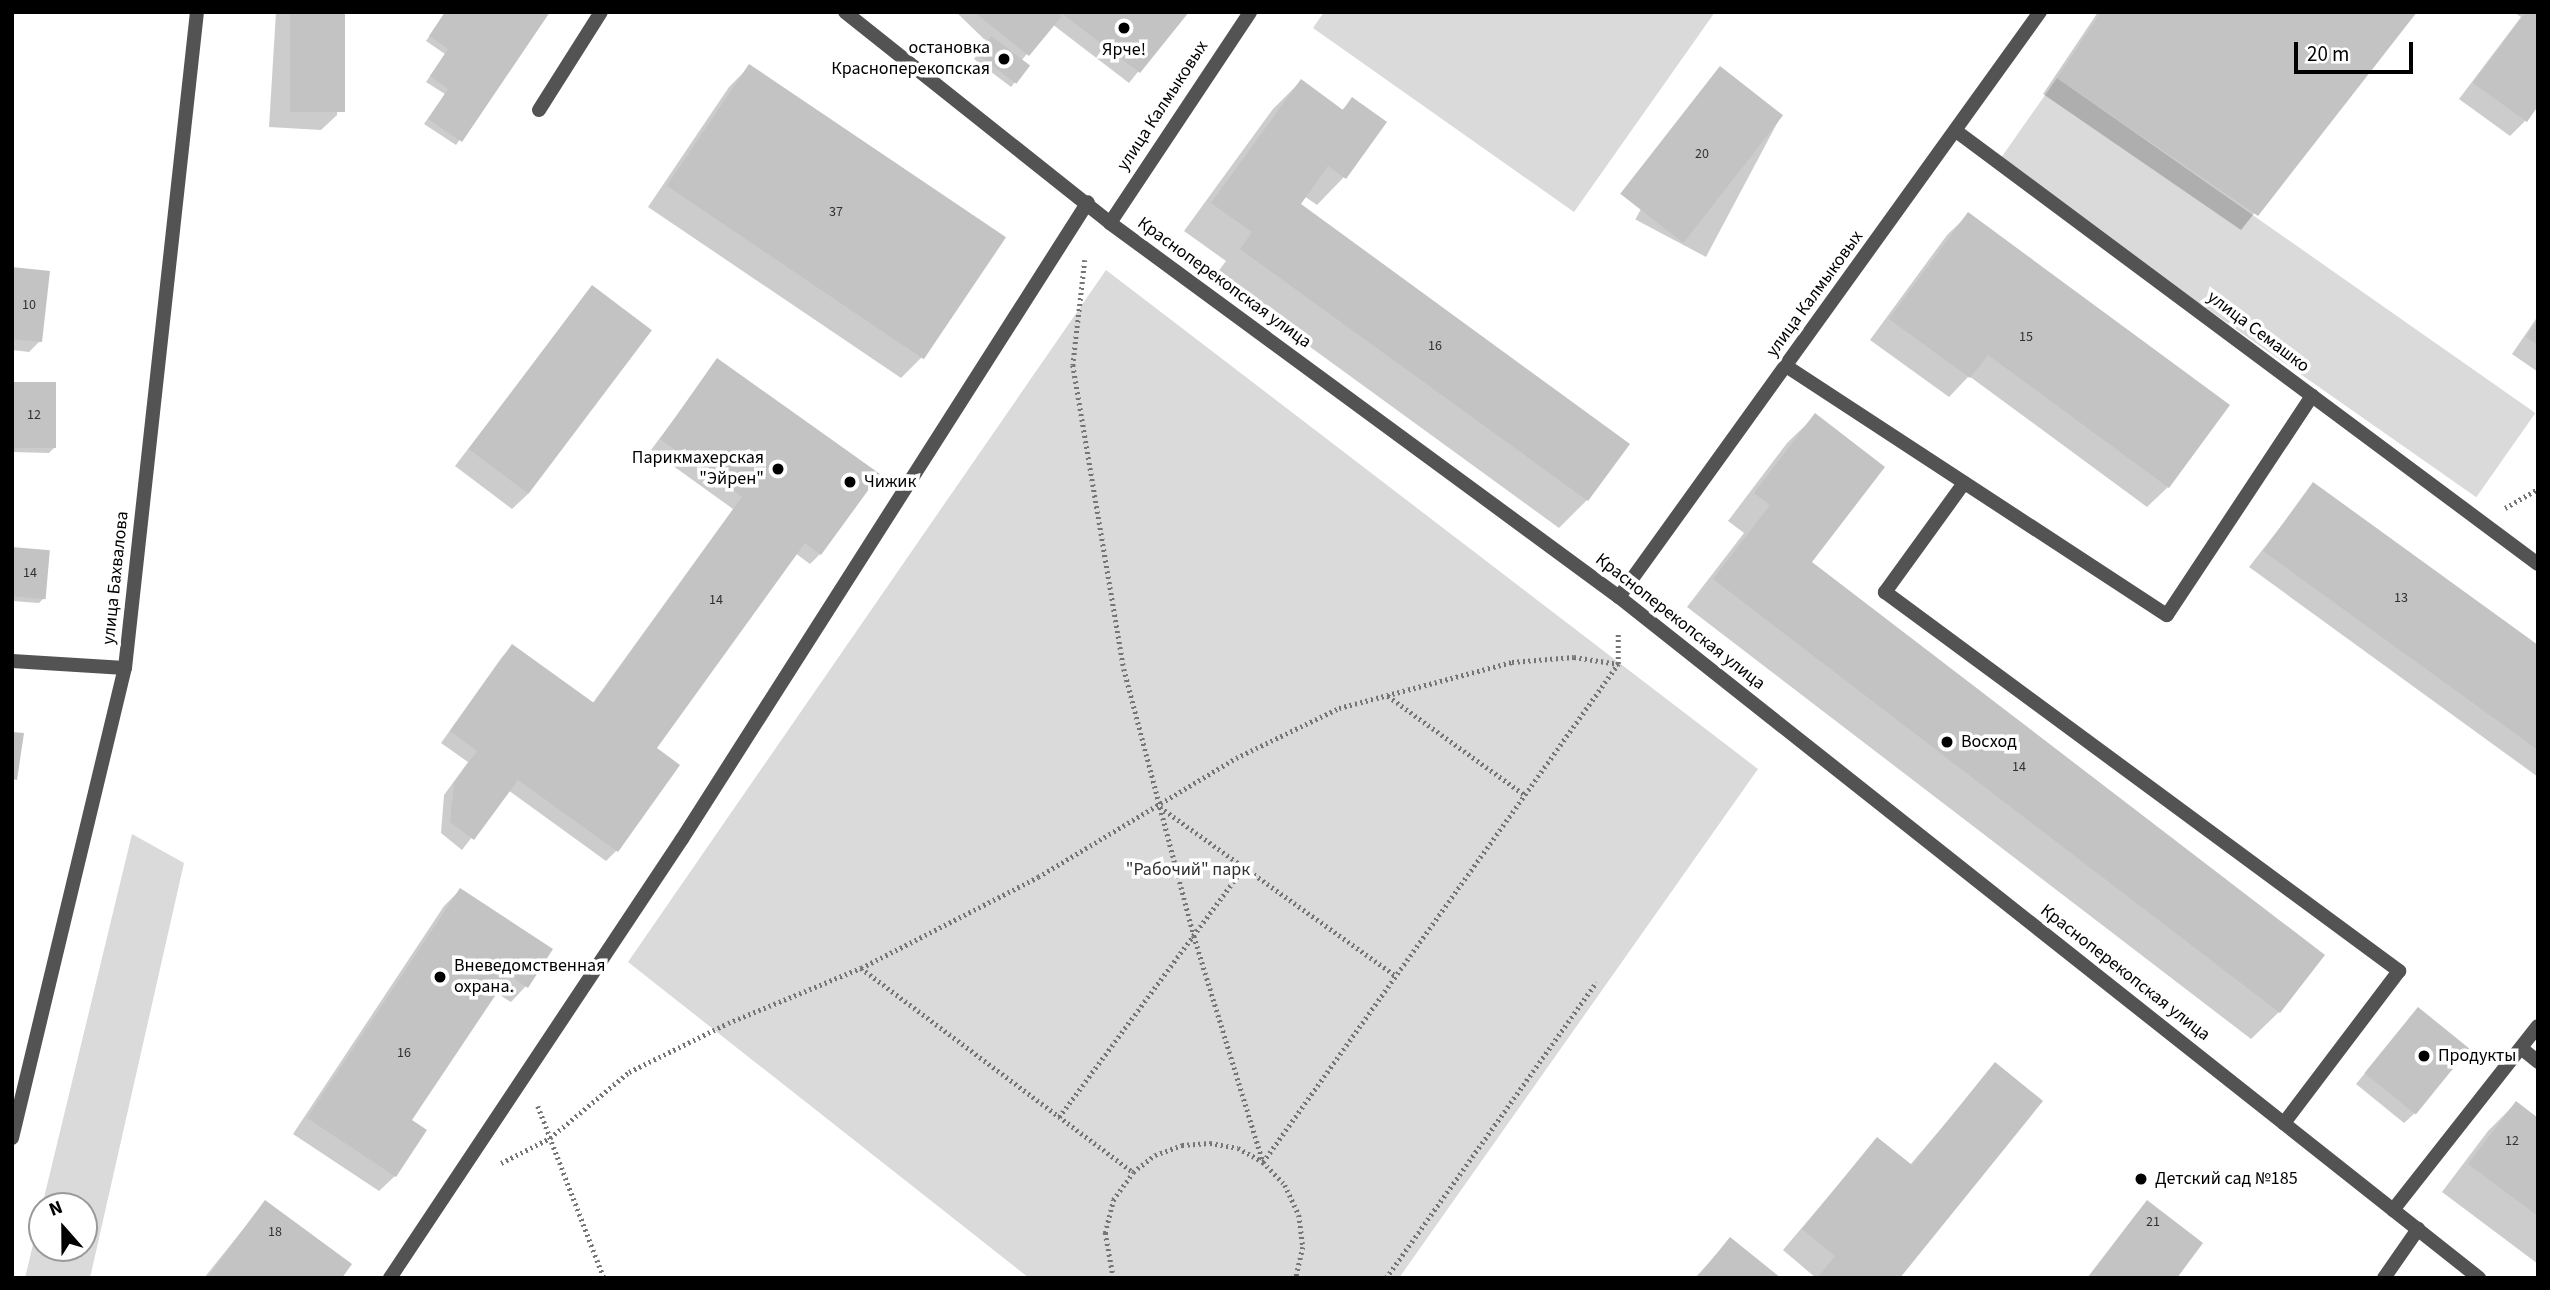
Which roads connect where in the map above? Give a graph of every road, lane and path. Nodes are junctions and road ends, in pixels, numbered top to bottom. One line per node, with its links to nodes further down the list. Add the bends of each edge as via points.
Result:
1 (197, 12): 17 (street, улица Бахвалова)
2 (601, 12): 6 (street)
3 (845, 12): 8 (street, Красноперекопская улица)
4 (1250, 12): 9 (street, улица Калмыковых)
5 (2040, 12): 7 (street, улица Калмыковых)
6 (539, 110)
7 (1956, 131): 10 (street, улица Калмыковых); 11 (street, улица Семашко)
8 (1088, 202): 9 (street, Красноперекопская улица); 29 (street, via 682,839)
9 (1110, 223): 14 (street, Красноперекопская улица); 20 (path, via 1085,257 1073,365 1124,669)
10 (1786, 366): 12 (street); 14 (street, улица Калмыковых)
11 (2312, 396): 12 (street, via 2167,615); 13 (street, улица Семашко)
12 (1964, 483): 31 (street, via 1885,592 2399,971)
13 (2538, 564)
14 (1619, 597): 16 (path); 31 (street, Красноперекопская улица)
15 (12, 661): 17 (street)
16 (1618, 664): 18 (path, via 1574,657 1512,662); 19 (path)
17 (125, 668): 32 (street, улица Бахвалова)
18 (1388, 696): 19 (path); 20 (path, via 1339,708 1305,724 1236,758)
19 (1525, 795): 24 (path)
20 (1159, 806): 21 (path); 22 (path); 23 (path, via 1038,877)
21 (1244, 867): 22 (path); 24 (path)
22 (1194, 936): 30 (path); 34 (path)
23 (861, 968): 30 (path); 33 (path, via 728,1023 629,1072)
24 (1396, 976): 34 (path)
25 (1596, 982): 43 (path)
26 (2538, 1027): 27 (street)
27 (2521, 1048): 28 (street); 37 (street)
28 (2538, 1062)
29 (525, 1073): 33 (path); 35 (street)
30 (1059, 1117): 36 (path)
31 (2284, 1124): 37 (street, Красноперекопская улица)
32 (12, 1138)
33 (550, 1138): 35 (path, via 491,1167); 40 (path)
34 (1263, 1162): 36 (path, via 1238,1149 1210,1143 1182,1145 1155,1155); 42 (path, via 1285,1185 1299,1215 1303,1247)
35 (458, 1171): 39 (street)
36 (1133, 1172): 41 (path, via 1113,1200 1105,1233)
37 (2393, 1210): 38 (street, Красноперекопская улица)
38 (2418, 1229): 44 (street); 45 (street, Красноперекопская улица)
39 (390, 1278)
40 (604, 1278)
41 (1113, 1278)
42 (1296, 1278)
43 (1386, 1278)
44 (2384, 1278)
45 (2479, 1278)

